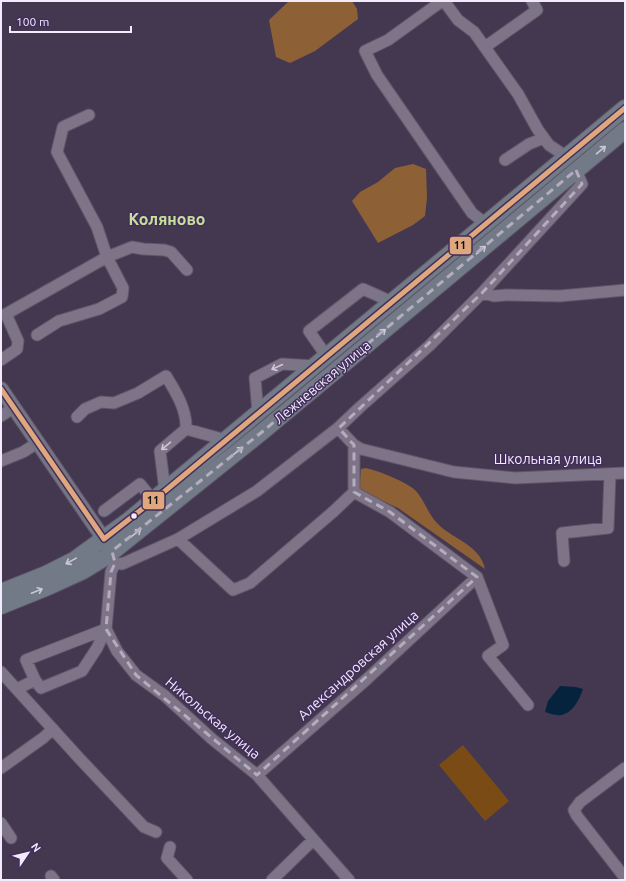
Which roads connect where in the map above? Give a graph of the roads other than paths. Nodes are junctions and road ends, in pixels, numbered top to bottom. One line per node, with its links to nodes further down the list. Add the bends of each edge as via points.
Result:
1 (443, 1): 3 (street, via 458,20 474,32); 11 (street, via 388,40 366,51 377,75 472,213)
2 (532, 1): 3 (street, via 538,10)
3 (485, 48): 7 (street, via 518,94)
4 (625, 108): 8 (highway, Лежневская улица)
5 (89, 116): 12 (street, via 63,127 57,152 97,227)
6 (625, 130): 10 (highway, Лежневская улица, one-way to 6)
7 (544, 138): 8 (street, via 549,145); 9 (street)
8 (567, 157): 11 (highway, Лежневская улица)
9 (505, 160)
10 (576, 170): 15 (street, via 582,184); 37 (highway, Лежневская улица, one-way to 10, via 262,432)
11 (486, 224): 16 (highway, Лежневская улица)
12 (107, 257): 13 (street, via 132,247 164,250 171,252); 17 (street); 18 (street, via 123,288 122,297 99,309 59,321)
13 (187, 270)
14 (625, 290): 15 (street, via 560,296 494,296)
15 (482, 293): 25 (street, via 429,346)
16 (392, 302): 20 (highway, Лежневская улица); 20 (street, via 363,289 309,331)
17 (4, 315): 19 (street, via 18,341 17,349)
18 (37, 335)
19 (1, 360)
20 (321, 361): 23 (highway, Лежневская улица); 23 (street, one-way to 23, via 282,364 255,378)
21 (1, 389): 37 (main road)
22 (3, 411): 29 (main road)
23 (258, 413): 27 (highway, Лежневская улица)
24 (77, 417): 26 (street, via 85,409 101,402 114,403 138,393 166,376 186,418)
25 (338, 428): 28 (street, Школьная улица); 36 (street, via 257,491)
26 (186, 429): 27 (street); 34 (street, one-way to 34, via 160,451)
27 (226, 440): 34 (highway, Лежневская улица)
28 (354, 445): 32 (street, Школьная улица, via 361,449 454,472 515,478); 33 (street)
29 (31, 447): 30 (street); 37 (main road)
30 (1, 461)
31 (625, 473): 32 (street, Школьная улица)
32 (610, 474): 38 (street, via 608,528 562,533)
33 (354, 492): 36 (street, via 250,583 233,590); 39 (street, via 390,512)
34 (159, 496): 35 (street, via 140,484); 37 (highway, Лежневская улица)
35 (104, 511)
36 (178, 539): 37 (street, via 122,564)
37 (107, 551): 40 (highway, Лежневская улица, one-way to 40, via 74,560); 41 (highway, Лежневская улица, one-way to 37, via 83,571); 42 (street, via 111,572)
38 (564, 561)
39 (477, 576): 46 (street, via 503,645 488,656); 50 (street, Александровская улица, via 367,679)
40 (1, 592)
41 (1, 606)
42 (106, 629): 44 (street, via 82,671 41,688); 44 (street, via 26,660); 50 (street, Никольская улица, via 117,651 136,675 165,696)
43 (1, 672): 45 (street)
44 (35, 680): 45 (street)
45 (17, 689): 47 (street)
46 (528, 705)
47 (53, 729): 48 (street); 52 (street, via 144,827)
48 (1, 768)
49 (625, 768): 56 (street, via 580,802 574,810)
50 (258, 775): 54 (street, Никольская улица)
51 (1, 823): 53 (street)
52 (156, 832)
53 (11, 838)
54 (313, 840): 58 (street); 59 (street, Никольская улица)
55 (170, 847): 57 (street, via 167,858)
56 (625, 876)
57 (187, 880)
58 (272, 880)
59 (349, 880)

